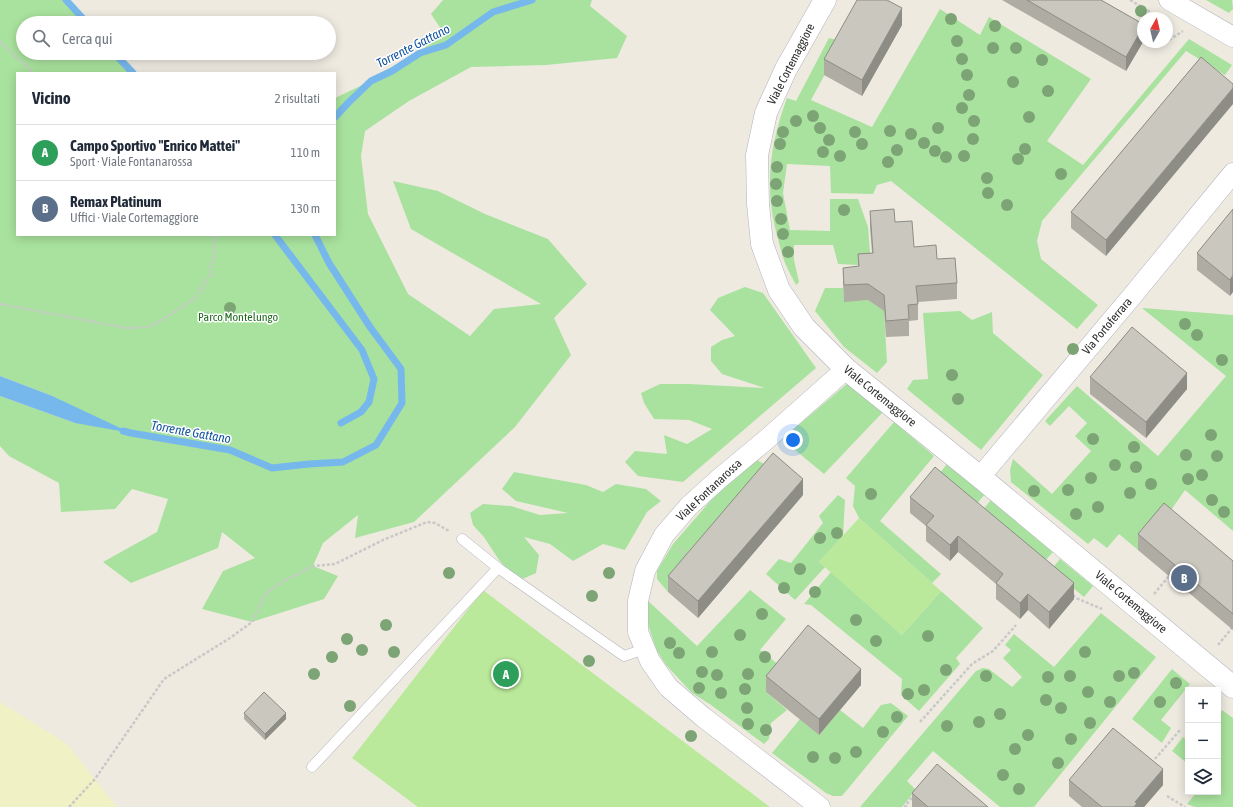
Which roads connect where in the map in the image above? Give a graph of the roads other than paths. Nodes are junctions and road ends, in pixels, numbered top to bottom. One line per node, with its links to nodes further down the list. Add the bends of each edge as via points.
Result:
1 (825, 0): 5 (street, Viale Cortemaggiore, via 786,69 766,113 757,155 758,204 762,244 779,290 804,327)
2 (1169, 0): 3 (street)
3 (1233, 37)
4 (1233, 173): 6 (street, Via Portoferrara)
5 (846, 369): 6 (street, Viale Cortemaggiore); 9 (street, Viale Fontanarossa, via 689,506 664,535 645,571 638,601 638,632)
6 (980, 477): 10 (street, Viale Cortemaggiore)
7 (462, 539): 8 (lane)
8 (498, 568): 9 (lane, via 624,656); 11 (lane)
9 (645, 649): 12 (street, Viale Fontanarossa, via 668,687 702,717)
10 (1233, 687)
11 (312, 766)
12 (820, 807)

